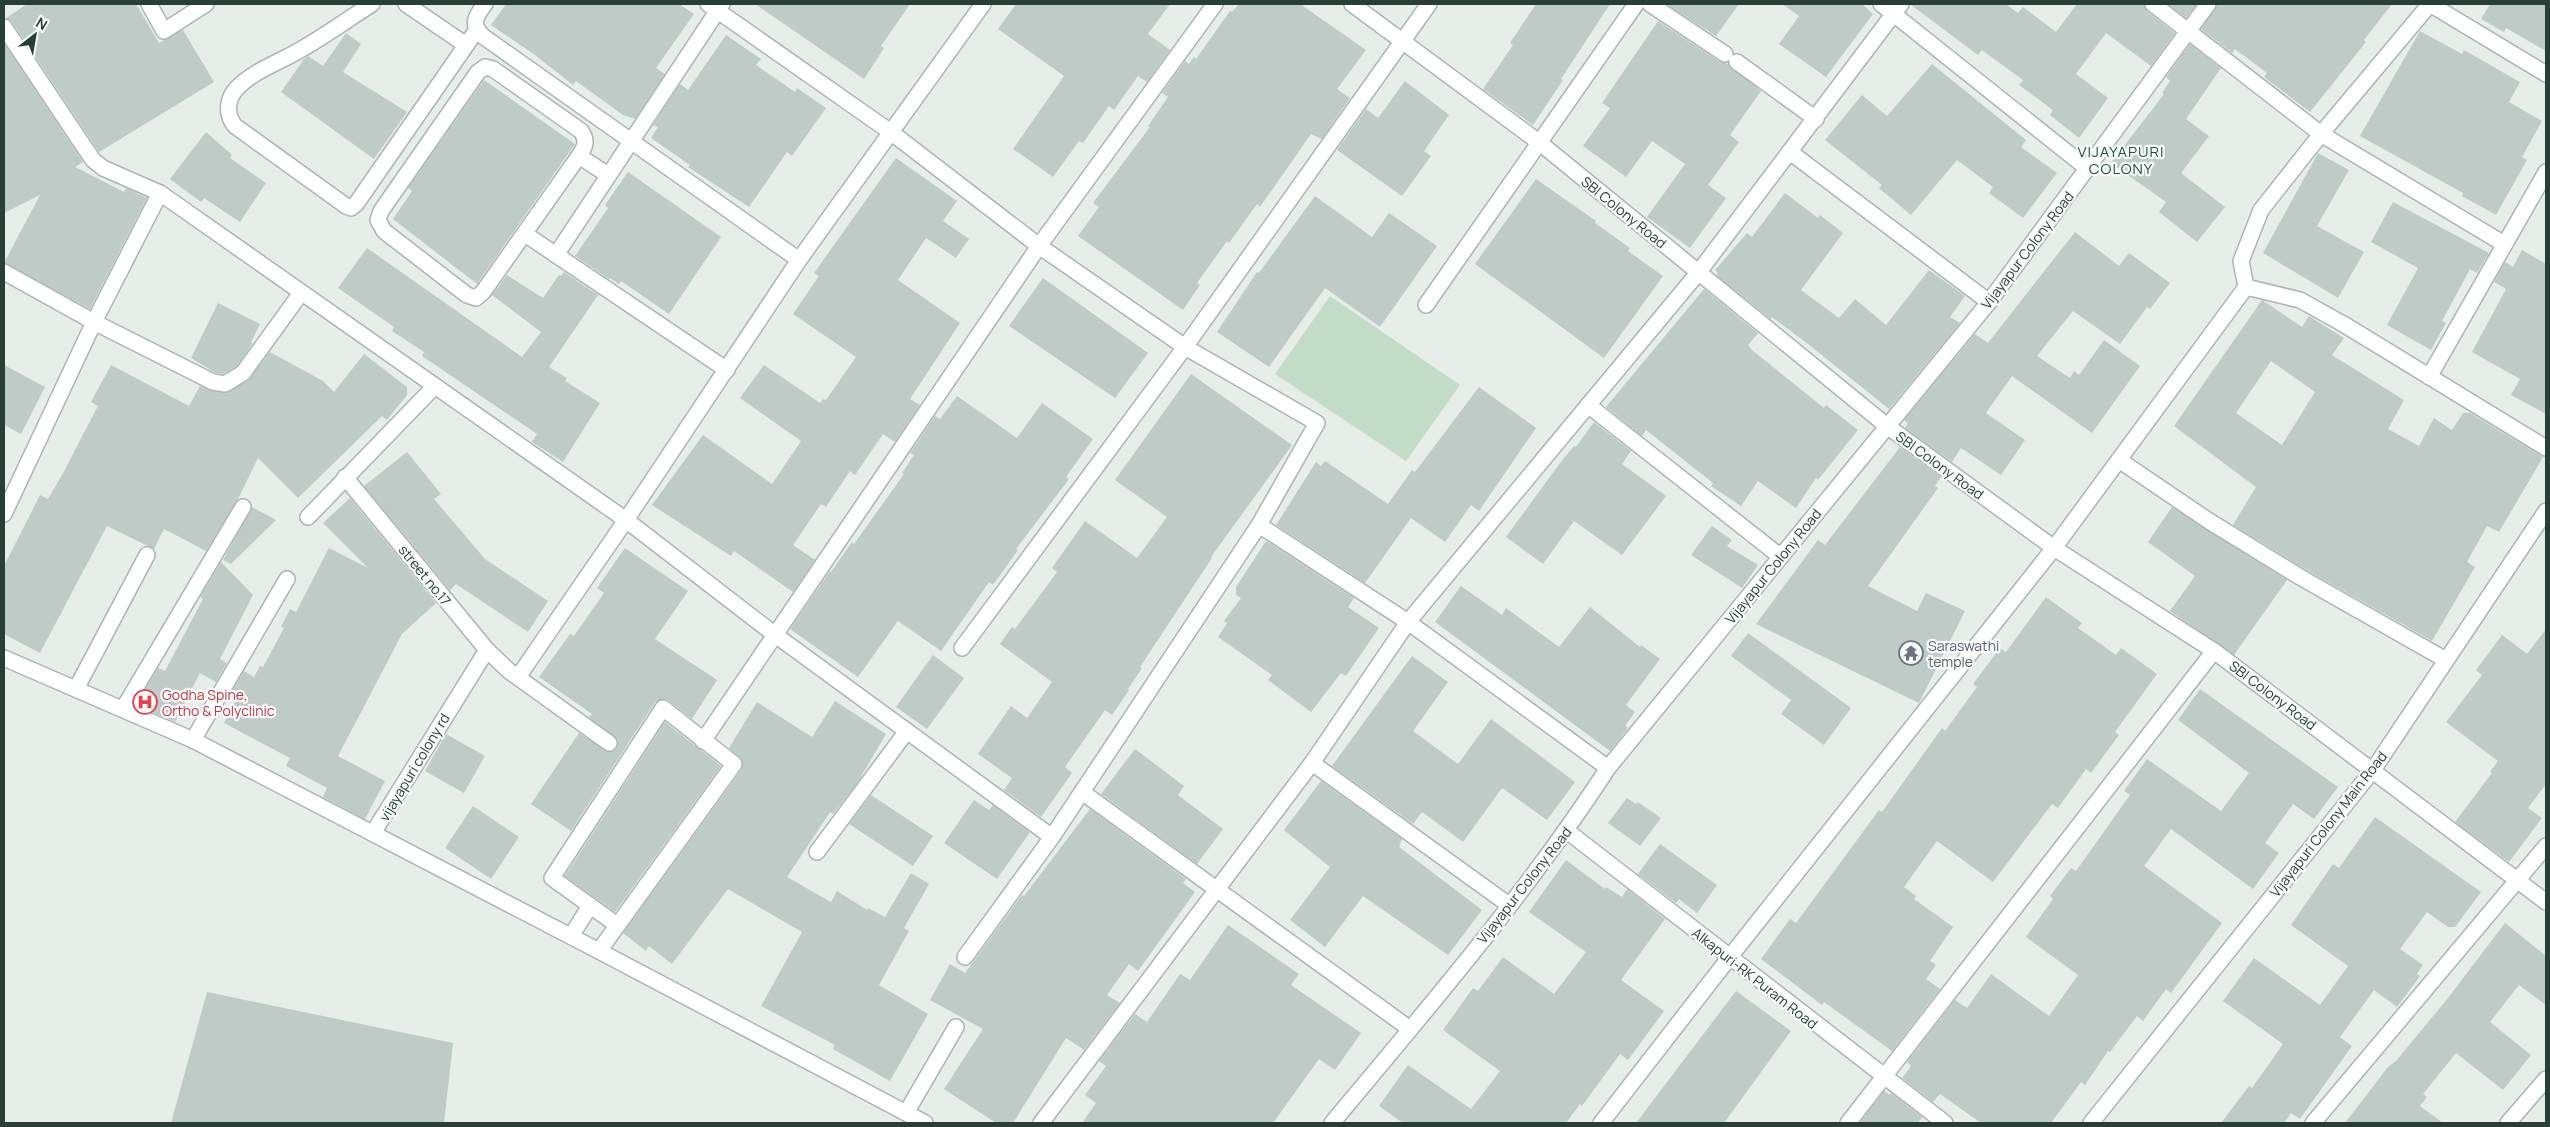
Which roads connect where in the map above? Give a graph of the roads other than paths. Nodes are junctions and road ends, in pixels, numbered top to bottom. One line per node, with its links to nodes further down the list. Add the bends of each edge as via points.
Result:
1 (149, 4): 2 (street, via 164,31)
2 (206, 4)
3 (372, 4): 22 (street, via 249,78 236,89 228,109 228,118 235,126 346,206 351,208 356,204)
4 (406, 4): 22 (street)
5 (485, 4): 19 (street, via 475,17)
6 (983, 4): 25 (street)
7 (1215, 4): 37 (street)
8 (1352, 4): 21 (street, SBI Colony Road)
9 (1429, 4): 21 (street)
10 (1636, 4): 28 (street)
11 (1650, 4): 24 (street)
12 (1881, 4): 17 (street)
13 (2153, 4): 20 (street)
14 (2208, 4): 20 (street, Vijayapur Colony Road)
15 (2430, 4): 23 (street); 26 (street)
16 (716, 6): 25 (street); 27 (street)
17 (1898, 9): 24 (street); 31 (street)
18 (4, 27): 34 (street, via 93,160 103,168)
19 (476, 31): 22 (street); 27 (street)
20 (2188, 31): 26 (street); 31 (street, Vijayapur Colony Road)
21 (1402, 43): 28 (street, SBI Colony Road); 47 (street)
22 (466, 45)
23 (2546, 74)
24 (1816, 119): 29 (street)
25 (892, 133): 37 (street); 39 (street)
26 (2321, 134): 36 (street); 42 (street, via 2261,210 2241,261)
27 (632, 140): 33 (street); 39 (street)
28 (1540, 143): 41 (street, SBI Colony Road); 45 (street)
29 (1790, 152): 41 (street); 44 (street)
30 (579, 156): 33 (street); 35 (street); 35 (street, via 586,138 581,131 493,69 485,67 478,72 378,220 384,231 467,295 476,298)
31 (2088, 169): 44 (street, Vijayapur Colony Road)
32 (2546, 172): 36 (street)
33 (608, 175): 38 (street)
34 (160, 193): 43 (street); 46 (street)
35 (525, 234): 38 (street)
36 (2504, 244): 49 (street)
37 (1038, 246): 47 (street); 67 (street)
38 (556, 255): 48 (street)
39 (799, 260): 48 (street)
40 (4, 272): 46 (street)
41 (1698, 273): 51 (street); 52 (street, SBI Colony Road)
42 (2246, 287): 49 (street, via 2300,300); 54 (street)
43 (301, 293): 46 (street, via 244,373 225,384 213,382); 50 (street)
44 (1989, 302): 52 (street, Vijayapur Colony Road)
45 (1426, 305)
46 (94, 322): 58 (street)
47 (1185, 347): 61 (street, via 1317,423); 68 (street)
48 (727, 370): 60 (street)
49 (2429, 377): 53 (street)
50 (435, 386): 55 (street); 60 (street)
51 (1588, 406): 64 (street); 66 (street)
52 (1887, 426): 62 (street, SBI Colony Road); 64 (street, Vijayapur Colony Road)
53 (2546, 448)
54 (2119, 460): 62 (street); 72 (street, via 2226,532)
55 (345, 477): 59 (street); 69 (street, street no.17)
56 (243, 507): 75 (street)
57 (2546, 511): 72 (street, Vijayapuri Colony Main Road)
58 (4, 514)
59 (308, 516)
60 (626, 520): 67 (street); 73 (street)
61 (1259, 525): 66 (street); 83 (street)
62 (2054, 548): 70 (street, SBI Colony Road); 98 (street)
63 (147, 555): 74 (street)
64 (1781, 557): 81 (street, Vijayapur Colony Road)
65 (287, 579): 77 (street)
66 (1408, 622): 80 (street); 81 (street)
67 (774, 634): 76 (street); 78 (street)
68 (962, 648)
69 (487, 650): 73 (street, street no.17); 85 (street, vijayapuri colony rd)
70 (2214, 651): 82 (street, SBI Colony Road); 101 (street)
71 (4, 658): 74 (street)
72 (2446, 660): 82 (street, Vijayapuri Colony Main Road)
73 (513, 674): 79 (street, street no.17)
74 (76, 690): 75 (street)
75 (123, 709): 77 (street)
76 (907, 731): 86 (street); 88 (street)
77 (193, 740): 85 (street)
78 (703, 740): 93 (street, via 663,708 552,878); 94 (street, via 734,764)
79 (609, 743)
80 (1312, 763): 90 (street); 92 (street)
81 (1608, 768): 84 (street, Vijayapur Colony Road)
82 (2373, 770): 89 (street, SBI Colony Road); 110 (street, Vijayapuri Colony Main Road)
83 (1082, 792): 86 (street); 90 (street)
84 (1567, 831): 92 (street, Vijayapur Colony Road); 98 (street, Alkapuri-RK Puram Road)
85 (374, 833): 95 (street)
86 (1052, 837): 97 (street)
87 (2546, 846): 89 (street)
88 (817, 852)
89 (2517, 880): 91 (street, SBI Colony Road); 111 (street)
90 (1217, 891): 100 (street); 105 (street)
91 (2546, 902)
92 (1509, 905): 100 (street, Vijayapur Colony Road)
93 (590, 906): 94 (street); 95 (street)
94 (617, 925): 96 (street)
95 (571, 936): 96 (street)
96 (599, 950): 103 (street)
97 (965, 957)
98 (1729, 958): 101 (street, Alkapuri-RK Puram Road); 107 (street)
99 (956, 1027): 103 (street)
100 (1410, 1029): 106 (street, Vijayapur Colony Road)
101 (1884, 1077): 108 (street); 109 (street, Alkapuri-RK Puram Road)
102 (2546, 1079): 112 (street)
103 (906, 1113): 104 (street)
104 (925, 1123)
105 (1041, 1123)
106 (1332, 1123)
107 (1601, 1123)
108 (1848, 1123)
109 (1945, 1123)
110 (2091, 1123)
111 (2313, 1123)
112 (2508, 1123)

